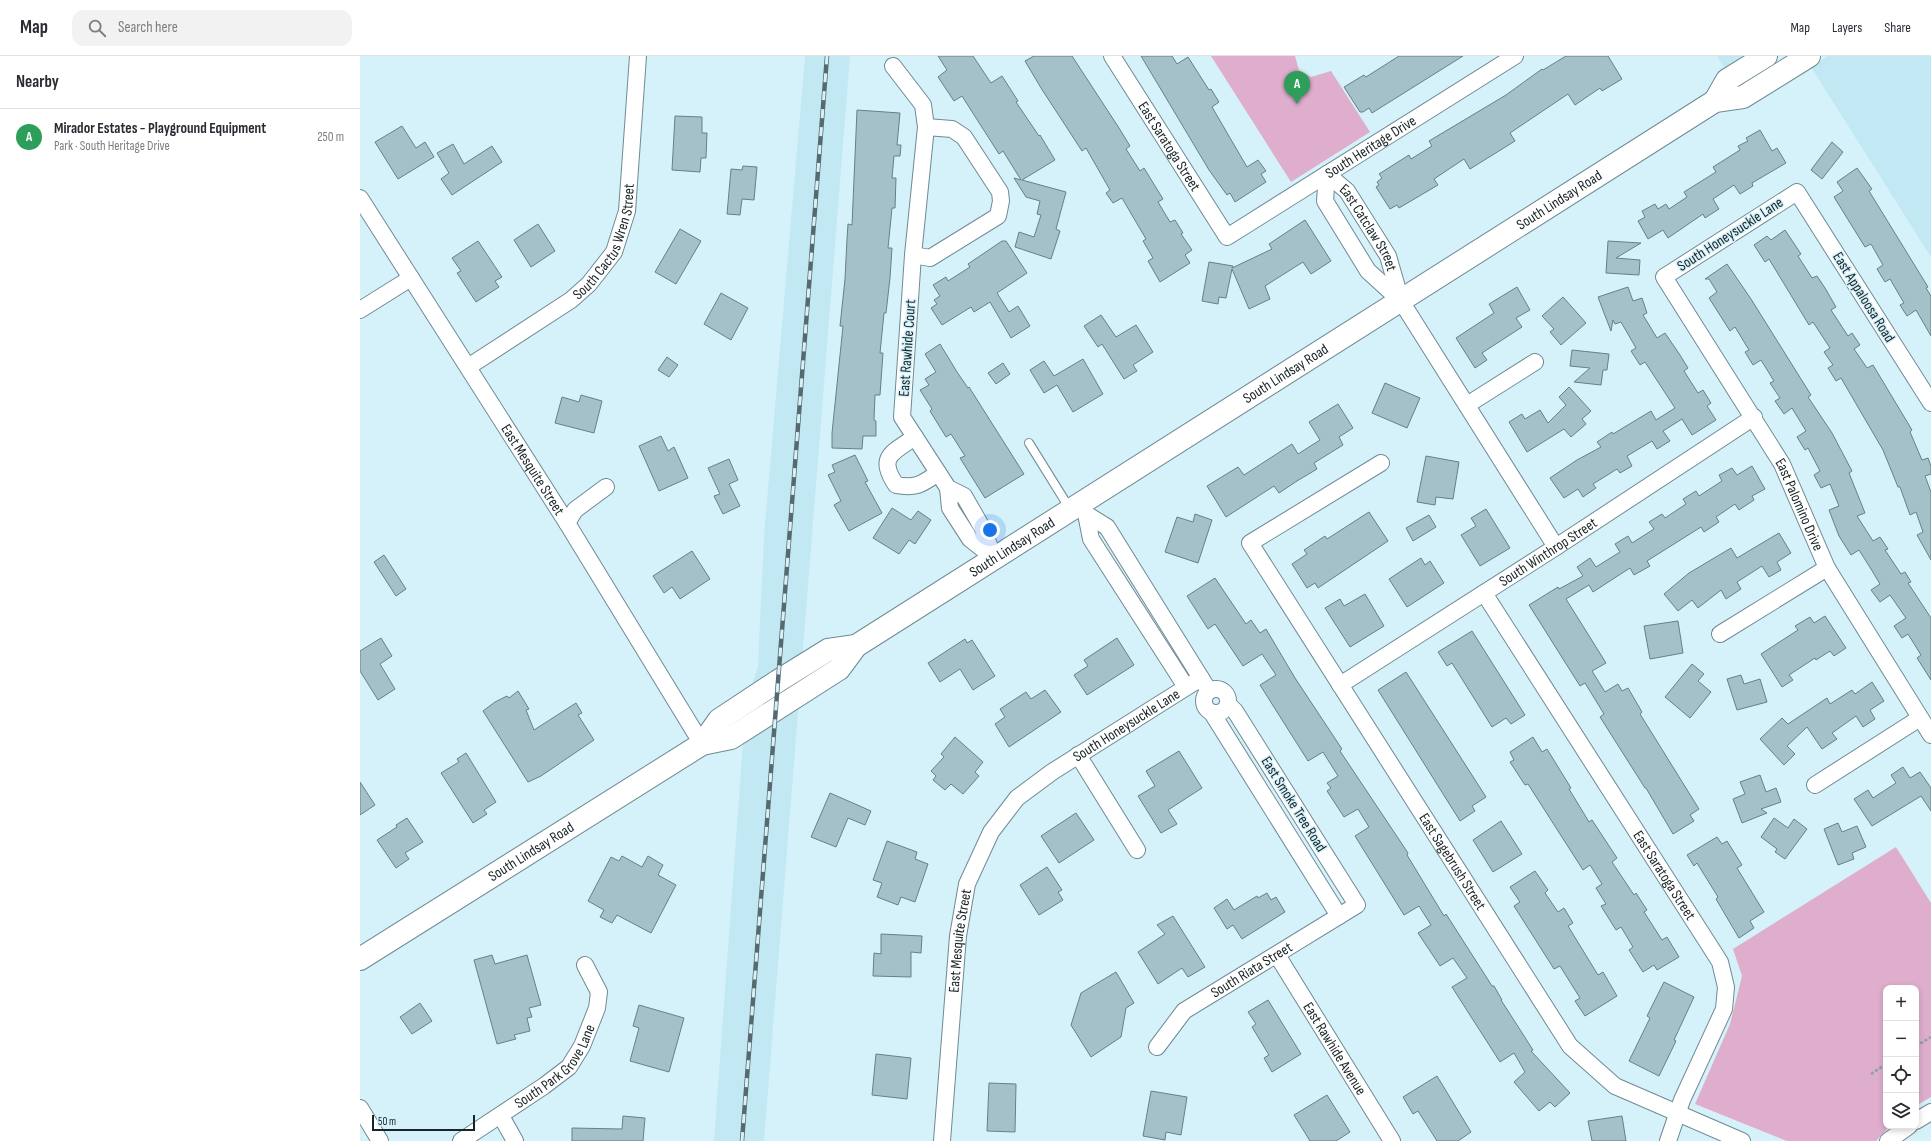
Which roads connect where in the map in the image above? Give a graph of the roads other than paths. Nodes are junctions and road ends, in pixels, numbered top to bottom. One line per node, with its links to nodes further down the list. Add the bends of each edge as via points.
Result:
1 (638, 56): 21 (street, South Cactus Wren Street, via 627,211 614,252 589,284 572,300)
2 (1112, 56): 14 (street, East Saratoga Street)
3 (1515, 56): 11 (street, South Heritage Drive)
4 (1766, 56): 9 (main road, South Lindsay Road, via 1727,80)
5 (1791, 56): 8 (main road)
6 (1809, 56): 8 (main road, South Lindsay Road)
7 (893, 66): 10 (street, East Rawhide Court, via 923,105)
8 (1779, 74): 9 (main road, South Lindsay Road, via 1743,97)
9 (1715, 102): 18 (main road, South Lindsay Road)
10 (926, 127): 15 (street, East Rawhide Court); 15 (street, via 952,129 964,137 1000,192 1001,201 998,216 930,258)
11 (1327, 174): 14 (street, South Heritage Drive); 18 (street, East Catclaw Street, via 1347,191 1388,256); 18 (street, East Catclaw Street, via 1325,201 1368,271)
12 (1797, 192): 16 (street, South Honeysuckle Lane); 22 (street, East Appaloosa Road)
13 (360, 198): 17 (street, East Mesquite Street)
14 (1227, 237)
15 (913, 255): 25 (street, East Rawhide Court, via 902,417)
16 (1664, 277): 24 (street, East Palomino Drive)
17 (411, 278): 19 (street); 21 (street, East Mesquite Street)
18 (1401, 301): 23 (street, East Catclaw Street); 30 (main road, South Lindsay Road)
19 (360, 310)
20 (1535, 362): 23 (street)
21 (468, 367): 31 (street, East Mesquite Street)
22 (1931, 403)
23 (1467, 405): 32 (street, East Catclaw Street)
24 (1754, 417): 32 (street, South Winthrop Street); 34 (street, East Palomino Drive, via 1782,464)
25 (915, 437): 28 (street, East Rawhide Court); 28 (street, via 892,452 886,463 888,473 896,485 909,488)
26 (1029, 443): 30 (lane)
27 (1381, 463): 38 (street, East Sagebrush Street, via 1250,543)
28 (938, 473): 33 (street, East Rawhide Court, via 948,488 950,508 970,538)
29 (606, 487): 31 (street, via 575,510)
30 (1079, 509): 33 (main road, South Lindsay Road); 37 (street, via 1107,527); 39 (street, via 1091,539)
31 (567, 523): 44 (street, East Mesquite Street)
32 (1556, 547): 35 (street, South Winthrop Street)
33 (994, 558): 44 (main road, South Lindsay Road, via 856,646 839,669 731,738)
34 (1827, 568): 36 (street); 42 (street, East Palomino Drive)
35 (1484, 593): 38 (street, South Winthrop Street); 61 (street, East Saratoga Street, via 1720,962 1726,987 1724,1010)
36 (1720, 634)
37 (1205, 684): 39 (street, South Honeysuckle Lane); 40 (street, via 1227,695); 41 (street, via 1203,701)
38 (1340, 685): 61 (street, East Sagebrush Street, via 1570,1046 1615,1086)
39 (1186, 687): 45 (street, South Honeysuckle Lane)
40 (1228, 704): 41 (street, via 1224,711); 46 (street, East Smoke Tree Road)
41 (1212, 713): 48 (street, East Smoke Tree Road)
42 (1920, 718): 43 (street, East Palomino Drive); 49 (street)
43 (1931, 735)
44 (702, 744): 56 (main road, South Lindsay Road)
45 (1078, 756): 47 (street, South Honeysuckle Lane); 52 (street)
46 (1272, 768): 48 (street); 50 (street, East Smoke Tree Road)
47 (1052, 772): 69 (street, East Mesquite Street, via 1017,798 990,832 967,884 958,936)
48 (1253, 779): 51 (street, East Smoke Tree Road)
49 (1815, 785)
50 (1296, 807): 51 (street); 53 (street, East Smoke Tree Road)
51 (1278, 818): 54 (street, East Smoke Tree Road)
52 (1137, 850)
53 (1357, 905): 54 (street, South Riata Street)
54 (1339, 916): 55 (street, South Riata Street)
55 (1277, 956): 58 (street, South Riata Street, via 1184,1011); 65 (street, East Rawhide Avenue)
56 (360, 959)
57 (585, 964): 62 (street, South Park Grove Lane, via 599,992 597,1008 582,1046 569,1067)
58 (1157, 1047)
59 (360, 1108): 66 (street)
60 (1931, 1112): 63 (street)
61 (1678, 1113): 70 (street); 71 (street)
62 (501, 1116): 67 (street, South Park Grove Lane); 68 (street)
63 (1919, 1119)
64 (1905, 1129): 72 (street)
65 (1387, 1139)
66 (380, 1141)
67 (461, 1141)
68 (515, 1141)
69 (942, 1141)
70 (1668, 1141)
71 (1742, 1141)
72 (1888, 1141)

